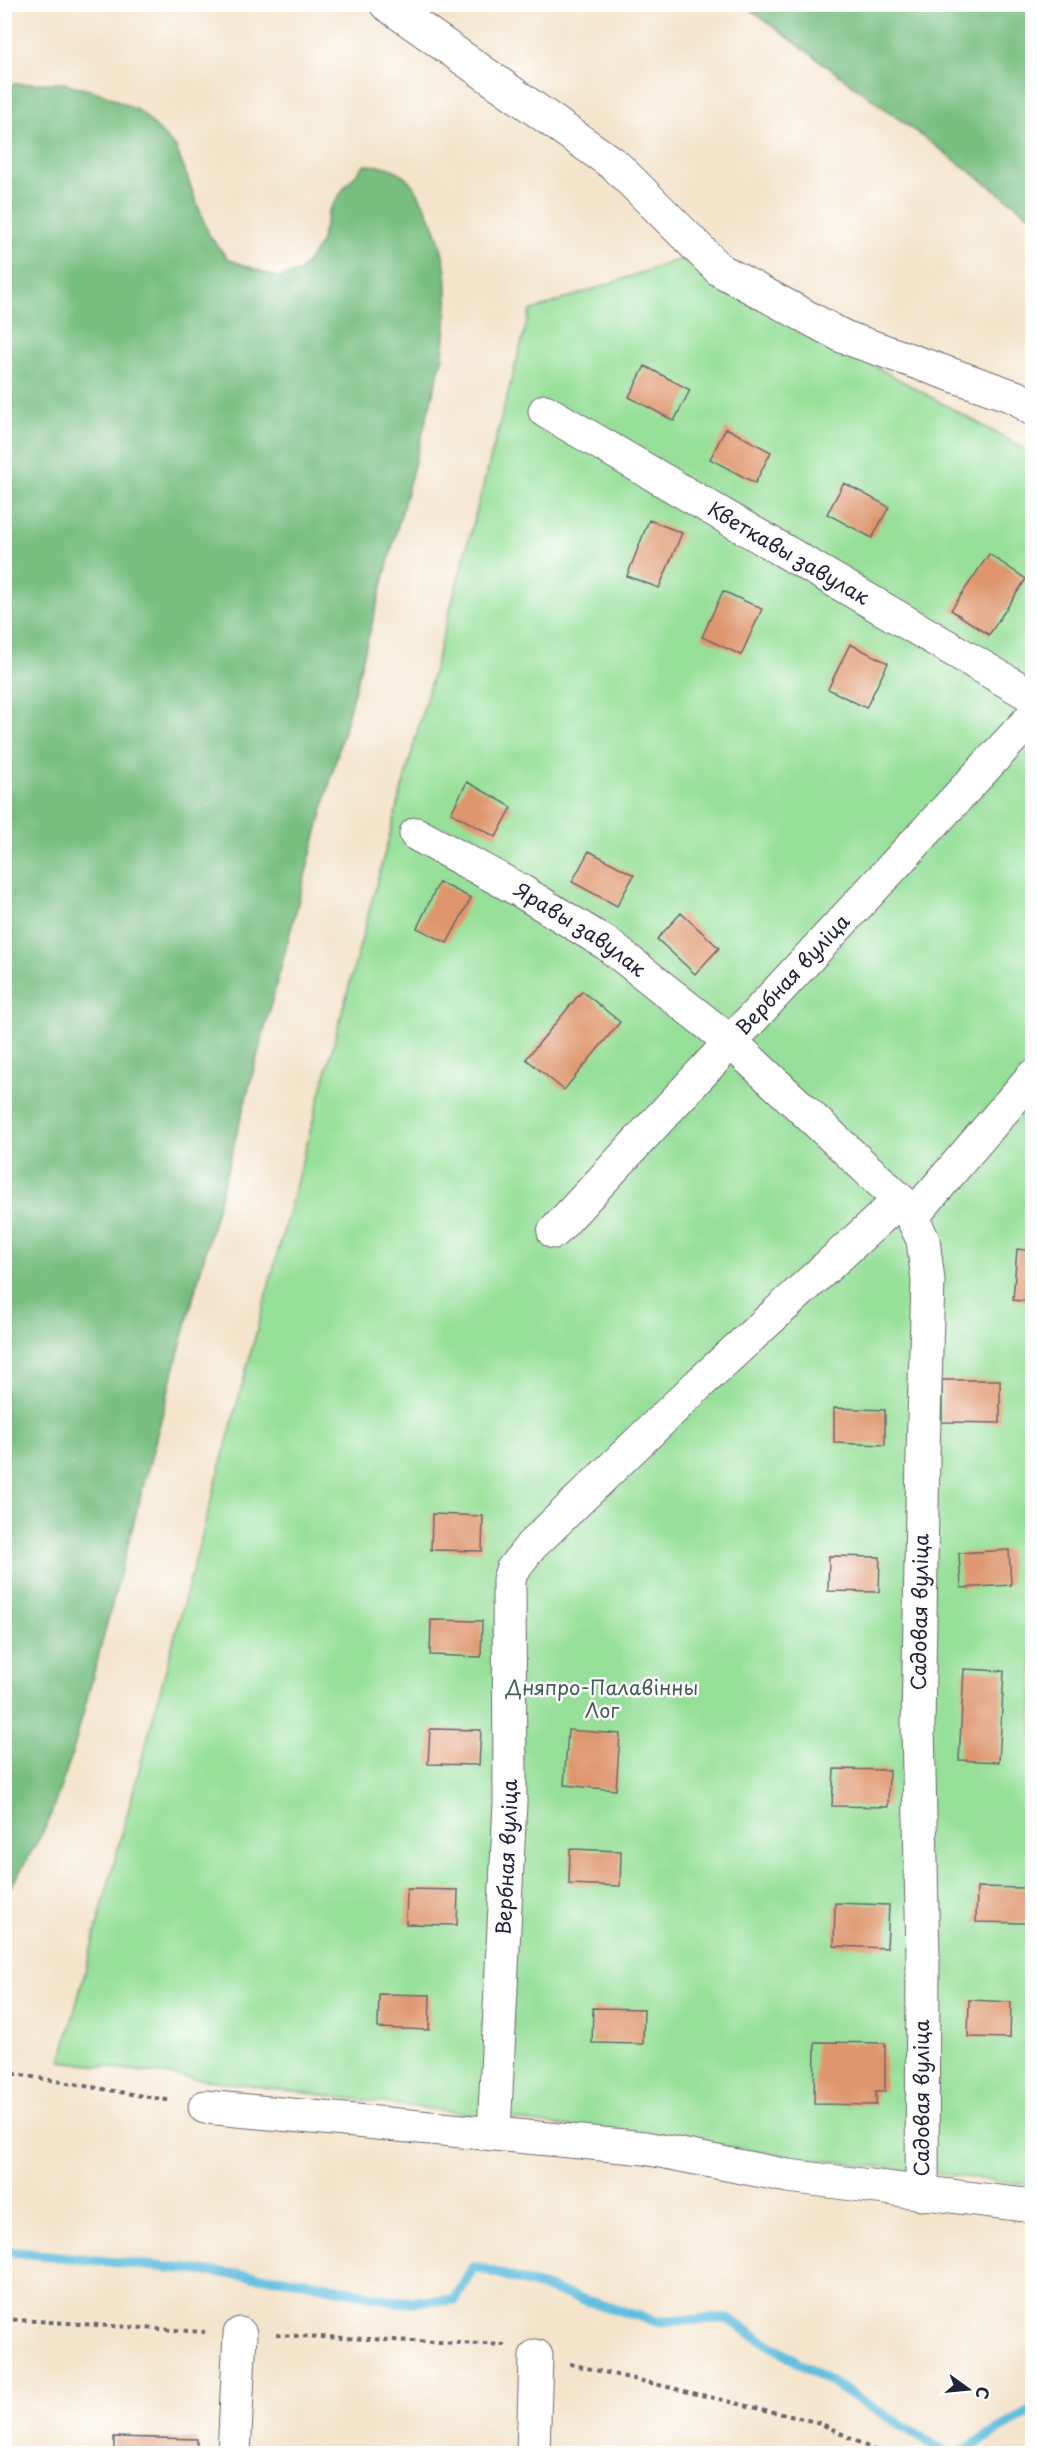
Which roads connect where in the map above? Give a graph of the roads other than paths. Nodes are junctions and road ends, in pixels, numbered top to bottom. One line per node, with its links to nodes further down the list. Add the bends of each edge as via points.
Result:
1 (386, 4): 2 (street, via 616,166 720,270 844,337 1018,398)
2 (1032, 409)
3 (545, 411): 4 (street, Кветкавы завулак)
4 (1032, 696)
5 (1032, 717): 7 (street, Вербная вуліца)
6 (416, 834): 7 (street, Яравы завулак, via 606,944)
7 (732, 1043): 9 (street, Яравы завулак); 10 (street, Вербная вуліца)
8 (1032, 1077): 9 (street)
9 (906, 1208): 12 (street, Вербная вуліца, via 791,1298 588,1490 512,1570 510,1803); 13 (street, Садовая вуліца, via 923,1240 928,1280 918,1726 923,1958)
10 (554, 1232)
11 (205, 2107): 12 (street)
12 (494, 2133): 13 (street, via 645,2148 788,2176)
13 (922, 2194): 14 (street)
14 (1032, 2206)
15 (240, 2334): 17 (street)
16 (536, 2356): 18 (street)
17 (234, 2454)
18 (533, 2454)

